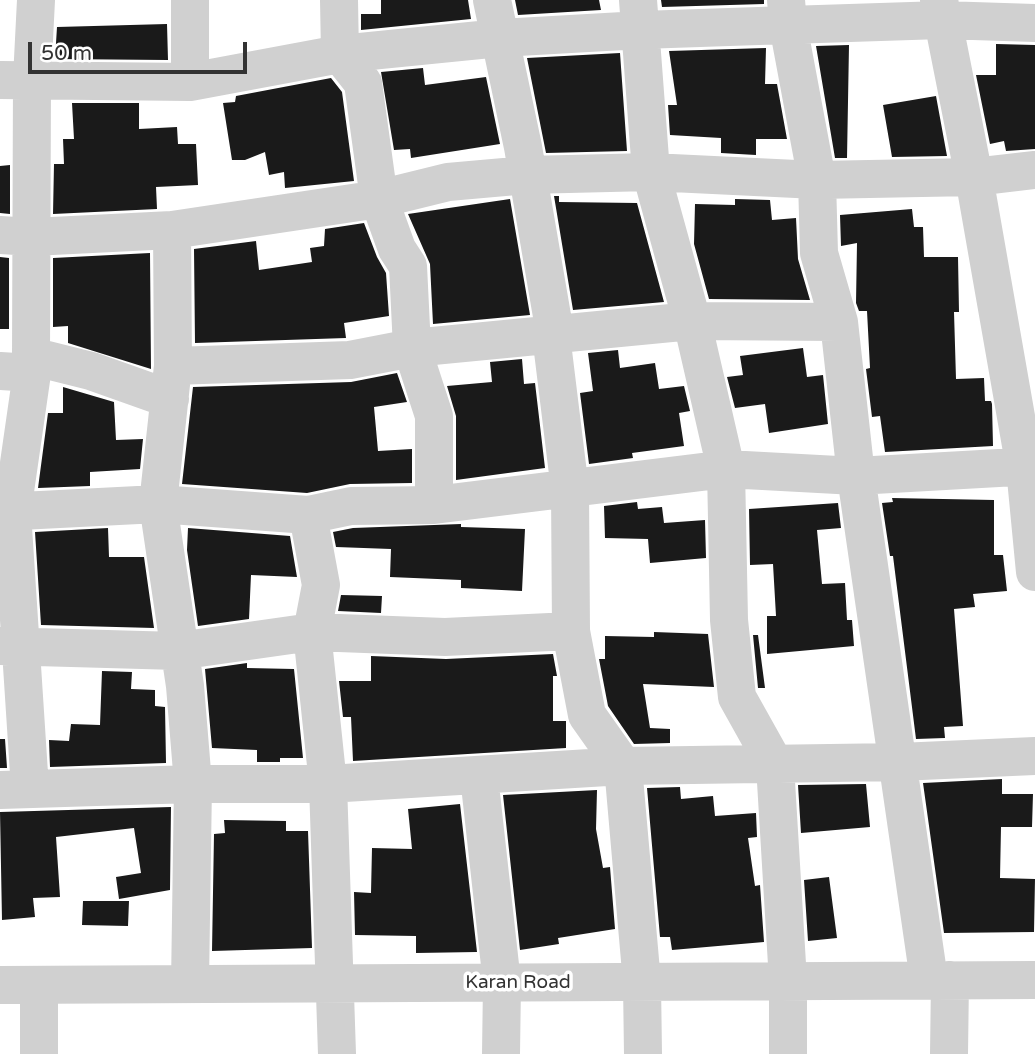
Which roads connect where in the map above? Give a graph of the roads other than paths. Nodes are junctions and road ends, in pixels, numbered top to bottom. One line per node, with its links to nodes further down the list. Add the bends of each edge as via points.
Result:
1 (36, 0): 11 (street)
2 (190, 0): 12 (street)
3 (339, 0): 10 (street)
4 (492, 0): 9 (street)
5 (940, 10): 6 (street); 8 (street); 16 (street)
6 (787, 13): 7 (street); 17 (street)
7 (639, 15): 9 (street); 14 (street)
8 (1035, 23)
9 (500, 38): 10 (street); 15 (street)
10 (340, 54): 12 (street); 18 (street, via 363,83)
11 (16, 80): 12 (street); 20 (street)
12 (190, 82)
13 (1035, 170): 16 (street)
14 (651, 172): 15 (street); 17 (street); 21 (street)
15 (527, 175): 18 (street, via 448,182); 23 (street, via 552,316)
16 (974, 177): 17 (street); 27 (street)
17 (817, 180): 22 (street, via 819,253)
18 (379, 199): 19 (street); 24 (street, via 408,266)
19 (173, 230): 20 (street); 26 (street)
20 (16, 236): 25 (street)
21 (692, 321): 22 (street); 23 (street); 28 (street)
22 (839, 322): 29 (street)
23 (551, 335): 24 (street); 30 (street)
24 (411, 348): 26 (street); 32 (street, via 434,416)
25 (21, 367): 26 (street); 33 (street)
26 (172, 382): 31 (street)
27 (1030, 467): 29 (street); 35 (street)
28 (726, 470): 29 (street); 30 (street); 42 (street, via 729,620 737,697)
29 (856, 476): 41 (street)
30 (569, 490): 32 (street); 36 (street)
31 (158, 504): 33 (street); 34 (street); 39 (street)
32 (434, 505): 34 (street, via 351,506)
33 (6, 512): 38 (street)
34 (308, 515): 37 (street, via 321,585)
35 (1035, 572)
36 (571, 631): 37 (street, via 444,636); 43 (street, via 587,715)
37 (312, 632): 39 (street); 46 (street)
38 (10, 645): 39 (street); 47 (street)
39 (178, 651): 45 (street)
40 (1035, 756): 41 (street)
41 (899, 762): 42 (street); 48 (street)
42 (775, 765): 43 (street); 50 (street)
43 (623, 766): 44 (street); 53 (street)
44 (479, 776): 46 (street); 52 (street)
45 (193, 784): 46 (street); 47 (street); 54 (street)
46 (328, 784): 51 (street)
47 (15, 789)
48 (939, 980): 49 (street, Karan Road); 50 (street, Karan Road); 62 (street)
49 (1035, 980)
50 (788, 981): 53 (street, Karan Road); 61 (street)
51 (336, 983): 52 (street, Karan Road); 54 (street, Karan Road); 58 (street)
52 (502, 983): 53 (street, Karan Road); 59 (street)
53 (642, 983): 60 (street)
54 (190, 984): 56 (street, Karan Road)
55 (0, 985): 56 (street, Karan Road)
56 (39, 985): 57 (street)
57 (39, 1054)
58 (337, 1054)
59 (500, 1054)
60 (643, 1054)
61 (788, 1054)
62 (949, 1054)

